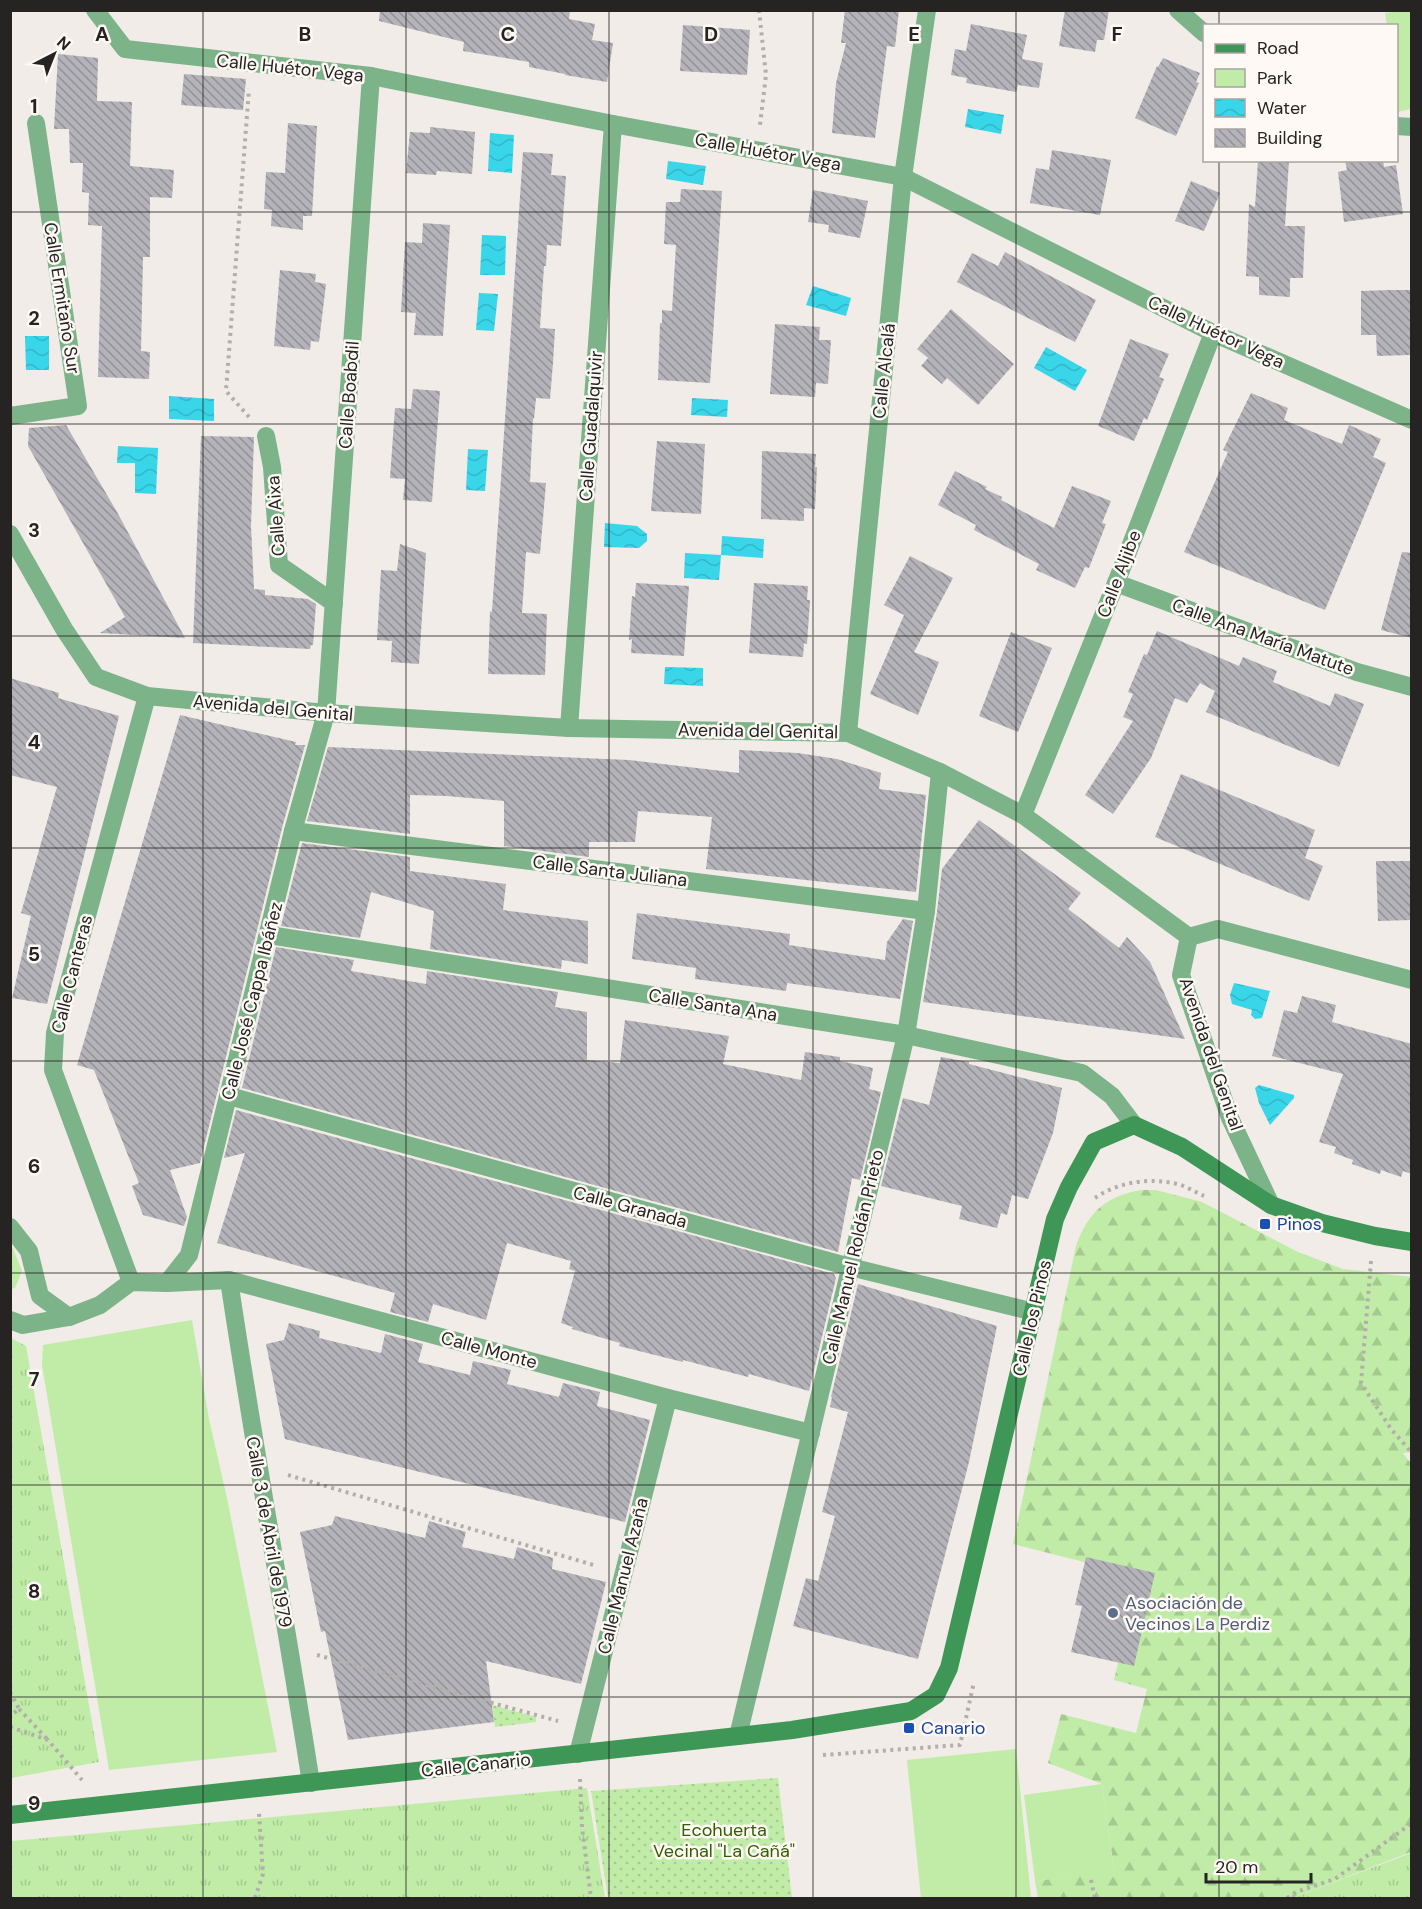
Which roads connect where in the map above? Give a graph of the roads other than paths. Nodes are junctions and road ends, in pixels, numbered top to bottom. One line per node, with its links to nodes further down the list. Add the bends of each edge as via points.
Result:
1 (95, 10): 5 (street, Calle Huétor Vega, via 125,49)
2 (927, 10): 8 (street, Calle Alcalá)
3 (1178, 10): 4 (street)
4 (1203, 32)
5 (371, 76): 7 (street, Calle Huétor Vega); 15 (street, Calle Boabdil)
6 (36, 123): 10 (street, Calle Ermitaño Sur, via 78,406)
7 (613, 124): 8 (street, Calle Huétor Vega); 19 (street, Calle Guadalquivir)
8 (903, 177): 9 (street, Calle Huétor Vega); 20 (street, Calle Alcalá)
9 (1213, 333): 11 (street, Calle Huétor Vega); 14 (street, Calle Aljibe)
10 (10, 416)
11 (1412, 420)
12 (266, 436): 15 (street, Calle Aixa, via 279,565)
13 (10, 534): 17 (street, Avenida del Genital, via 96,677)
14 (1116, 583): 16 (street, Calle Ana María Matute, via 1357,672); 22 (street, Calle Aljibe)
15 (334, 603): 18 (street, Calle Boabdil)
16 (1412, 687)
17 (147, 696): 18 (street, Avenida del Genital); 36 (street, Calle Canteras, via 55,1033 53,1070)
18 (326, 713): 19 (street, Avenida del Genital); 23 (street, Calle José Cappa Ibáñez)
19 (569, 728): 20 (street, Avenida del Genital)
20 (848, 733): 21 (street, Avenida del Genital)
21 (940, 772): 22 (street, Avenida del Genital); 24 (street, Calle Manuel Roldán Prieto)
22 (1023, 815): 26 (street, Avenida del Genital)
23 (294, 831): 24 (street, Calle Santa Juliana); 25 (street, Calle José Cappa Ibáñez)
24 (926, 911): 28 (street, Calle Manuel Roldán Prieto)
25 (269, 935): 28 (street, Calle Santa Ana); 29 (street, Calle José Cappa Ibáñez)
26 (1189, 937): 27 (street, via 1218,929); 31 (street, Avenida del Genital, via 1181,975 1230,1118)
27 (1412, 980)
28 (906, 1035): 30 (street, Calle Santa Ana, via 1082,1073 1112,1096); 34 (street, Calle Manuel Roldán Prieto)
29 (229, 1096): 34 (street, Calle Granada); 37 (street, Calle José Cappa Ibáñez, via 189,1256)
30 (1134, 1125): 31 (street, via 1182,1147); 38 (street, Calle los Pinos, via 1094,1142 1069,1187 1055,1220)
31 (1271, 1205): 33 (street, via 1322,1223)
32 (10, 1227): 39 (street, via 29,1251 40,1296)
33 (1412, 1242)
34 (850, 1267): 38 (street, Calle Granada); 42 (street, Calle Manuel Roldán Prieto)
35 (228, 1280): 37 (street, Calle Monte); 41 (street, Calle Monte); 46 (street, Calle 3 de Abril de 1979)
36 (131, 1282): 37 (street, Calle Monte); 39 (street, via 100,1305)
37 (167, 1283)
38 (1034, 1312): 43 (street, Calle los Pinos, via 949,1668)
39 (69, 1317): 40 (street, via 23,1325)
40 (10, 1320)
41 (668, 1398): 42 (street, Calle Monte); 45 (street, Calle Manuel Azaña)
42 (811, 1434): 44 (street, Calle Manuel Roldán Prieto)
43 (936, 1695): 44 (street, Calle Canario, via 911,1711)
44 (738, 1736): 45 (street, Calle Canario)
45 (578, 1754): 46 (street, Calle Canario)
46 (311, 1783): 47 (street, Calle Canario)
47 (10, 1815)

